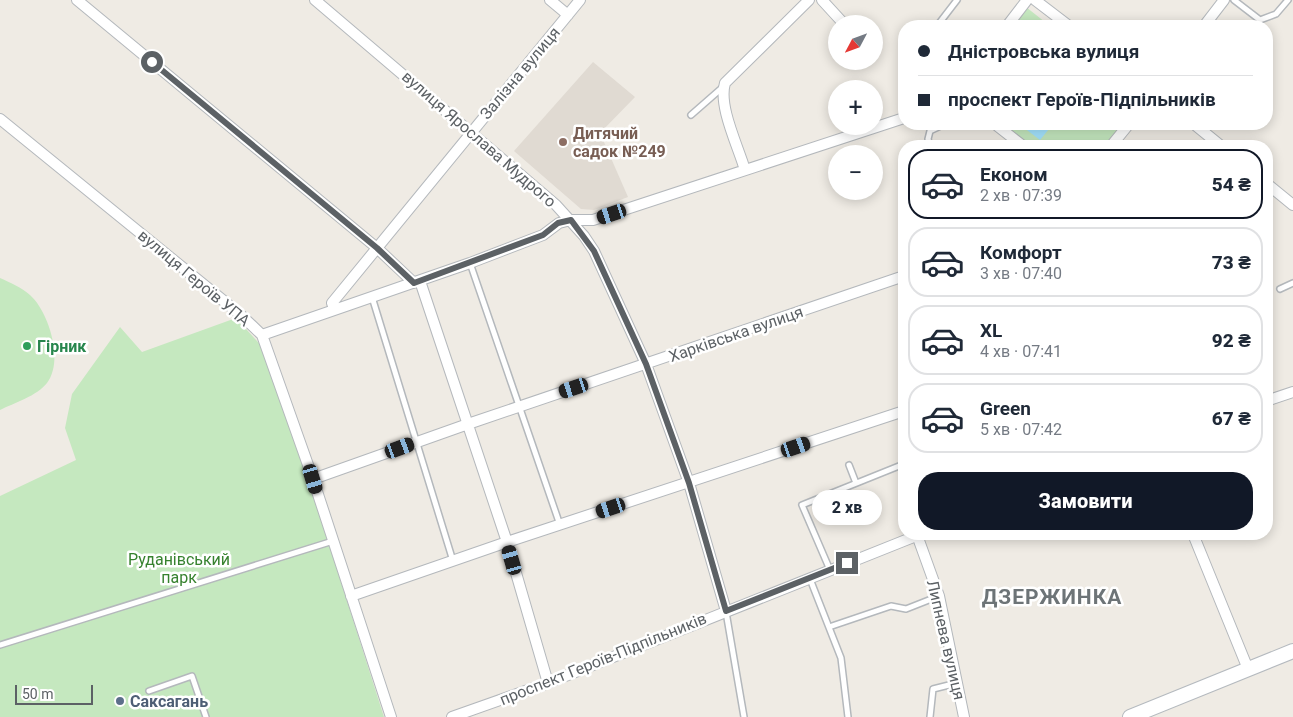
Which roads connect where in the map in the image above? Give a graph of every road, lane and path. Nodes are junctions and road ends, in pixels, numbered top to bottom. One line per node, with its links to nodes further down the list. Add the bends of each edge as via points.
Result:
1 (77, 0): 34 (street)
2 (315, 0): 26 (street, вулиця Ярослава Мудрого)
3 (550, 0): 13 (street)
4 (580, 0): 13 (street, Залізна вулиця)
5 (809, 0): 19 (street, via 732,73)
6 (822, 0): 14 (street)
7 (957, 0): 15 (lane)
8 (1027, 0): 16 (street)
9 (1035, 0): 17 (street)
10 (1224, 0): 18 (street)
11 (1234, 0): 12 (lane, via 1260,20 1276,14)
12 (1288, 0)
13 (568, 15): 26 (street, Залізна вулиця)
14 (836, 15)
15 (941, 20)
16 (1012, 20)
17 (1061, 20)
18 (1209, 20)
19 (724, 87): 20 (lane); 30 (street, via 724,106)
20 (691, 115)
21 (0, 119): 42 (street, вулиця Героїв УПА)
22 (898, 120): 30 (street)
23 (1003, 130): 27 (street)
24 (1123, 130): 28 (street)
25 (1201, 130): 29 (street)
26 (472, 131): 33 (street, вулиця Ярослава Мудрого); 34 (street, Залізна вулиця)
27 (1015, 140)
28 (1116, 140)
29 (1214, 140)
30 (745, 170): 33 (street, via 594,220)
31 (1273, 189): 32 (street)
32 (1293, 205)
33 (571, 220): 35 (street, via 558,223 543,235); 43 (street, вулиця Ярослава Мудрого, via 594,251)
34 (377, 248): 37 (street); 41 (street, Залізна вулиця, via 337,294 332,303)
35 (470, 263): 37 (street); 46 (lane)
36 (898, 278): 43 (street, Харківська вулиця)
37 (417, 282): 40 (street); 48 (street)
38 (1293, 284): 39 (lane)
39 (1280, 289)
40 (372, 296): 41 (street); 49 (lane)
41 (334, 309): 42 (street)
42 (262, 335): 52 (street, вулиця Героїв УПА)
43 (646, 364): 46 (street, Харківська вулиця); 53 (street, вулиця Ярослава Мудрого)
44 (1292, 396): 45 (street)
45 (1273, 400)
46 (520, 406): 48 (street, Харківська вулиця); 55 (lane)
47 (898, 413): 53 (street)
48 (468, 424): 49 (street, Харківська вулиця); 60 (street)
49 (418, 442): 52 (street, Харківська вулиця); 61 (lane)
50 (849, 465): 54 (lane)
51 (898, 466): 54 (lane)
52 (313, 479): 59 (street, вулиця Героїв УПА)
53 (689, 483): 55 (street); 66 (street, вулиця Ярослава Мудрого)
54 (856, 484): 62 (lane, via 802,505)
55 (560, 525): 60 (street)
56 (906, 540): 62 (street, проспект Героїв-Підпільників)
57 (921, 540): 65 (street, Липнева вулиця)
58 (1195, 540): 70 (street)
59 (333, 541): 64 (street, вулиця Героїв УПА); 68 (lane)
60 (507, 542): 61 (street); 71 (street)
61 (453, 561): 64 (street)
62 (830, 570): 63 (street, проспект Героїв-Підпільників)
63 (810, 578): 66 (street, проспект Героїв-Підпільників); 67 (lane)
64 (351, 596): 75 (street, вулиця Героїв УПА)
65 (939, 596): 67 (lane, via 906,609 891,606); 72 (street, Липнева вулиця)
66 (726, 611): 71 (street, проспект Героїв-Підпільників); 77 (lane)
67 (829, 627): 78 (lane, via 841,658)
68 (0, 645)
69 (1293, 651): 70 (street)
70 (1248, 669): 81 (street)
71 (548, 684): 76 (street, проспект Героїв-Підпільників)
72 (957, 684): 79 (lane, via 933,689); 80 (street, Липнева вулиця)
73 (149, 691): 74 (lane, via 192,676)
74 (206, 717)
75 (391, 717)
76 (452, 717)
77 (744, 717)
78 (848, 717)
79 (930, 717)
80 (964, 717)
81 (1130, 717)

